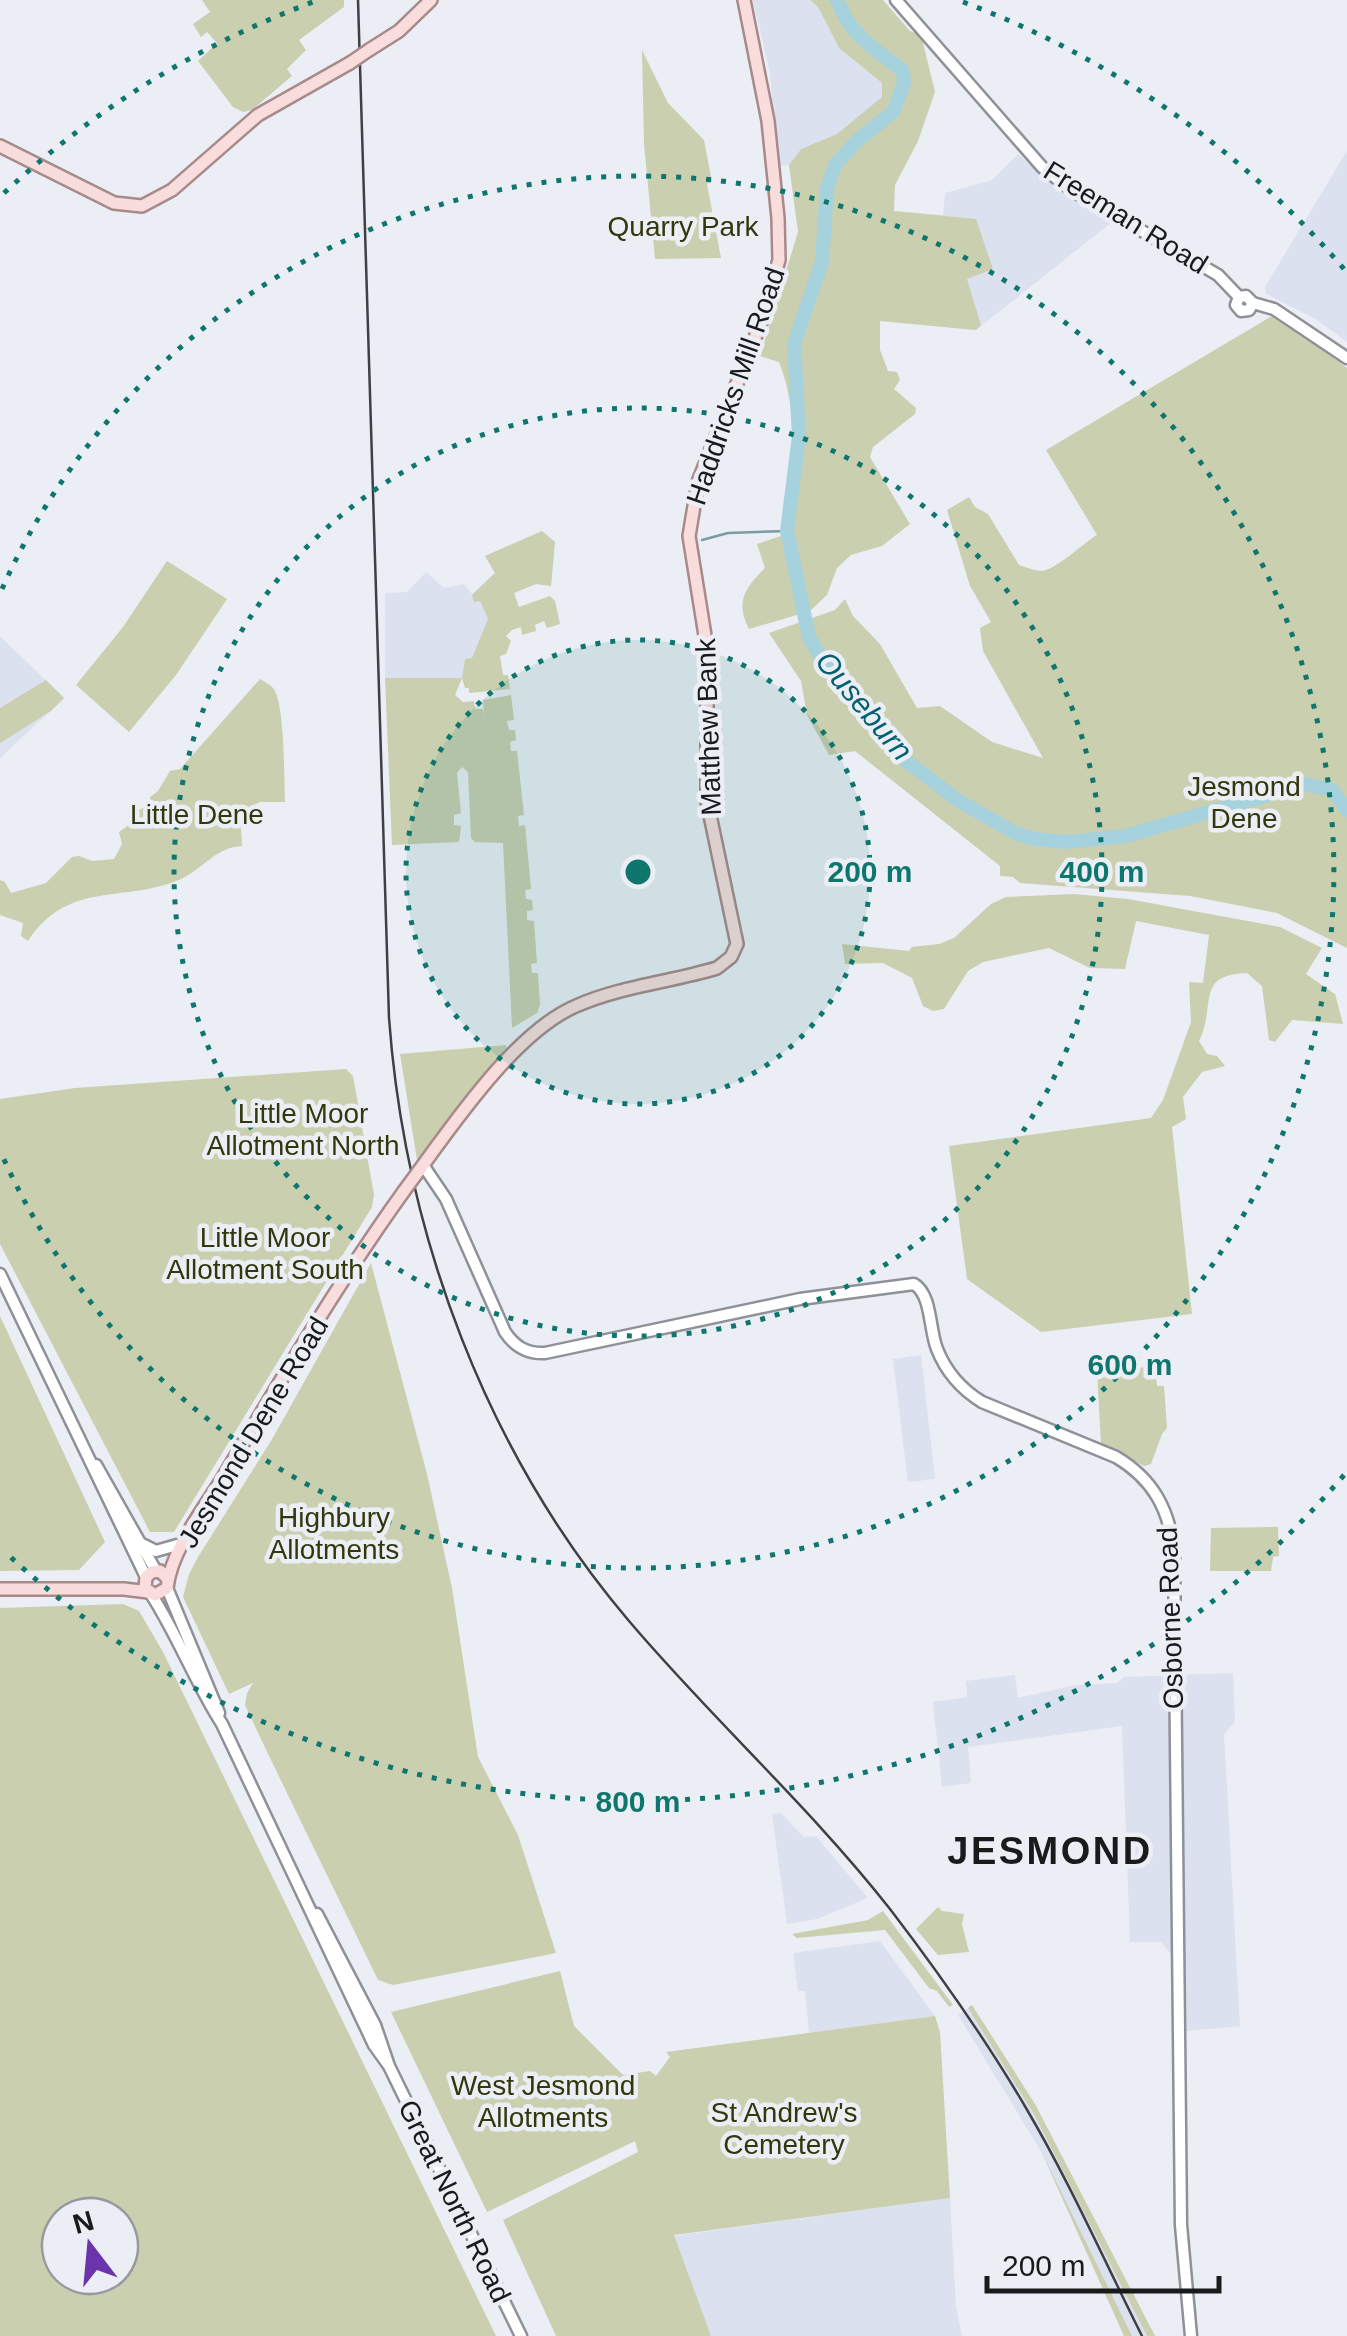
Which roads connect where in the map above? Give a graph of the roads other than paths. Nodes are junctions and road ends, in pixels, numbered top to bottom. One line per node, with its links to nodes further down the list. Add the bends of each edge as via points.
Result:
1 (431, 0): 4 (main road, bridge, via 399,31 258,116 172,190 142,206 114,202)
2 (744, 0): 6 (main road, Haddricks Mill Road, via 768,121 779,260 698,482)
3 (896, 0): 5 (main road, Freeman Road, via 1042,167 1218,275 1239,298 1274,309)
4 (0, 146)
5 (1347, 358)
6 (689, 536): 7 (main road, Matthew Bank, via 706,635 706,801 737,940)
7 (717, 968): 8 (main road, Jesmond Dene Road, via 603,996 554,1017 498,1071)
8 (420, 1168): 11 (main road, Jesmond Dene Road, bridge); 16 (main road, Osborne Road, via 446,1199 505,1332 526,1351 914,1284 923,1293 940,1355 965,1390 1116,1457 1153,1488 1174,1551 1181,2225)
9 (0, 1274): 10 (main road, Great North Road)
10 (90, 1456): 12 (main road, Great North Road); 13 (main road, Great North Road, via 102,1492)
11 (184, 1543): 12 (main road, via 156,1551); 13 (main road, Jesmond Dene Road)
12 (141, 1544): 13 (main road, Great North Road)
13 (155, 1581): 14 (main road, via 124,1589); 15 (main road, Great North Road, via 204,1698)
14 (0, 1589)
15 (521, 2336)
16 (1192, 2336)

